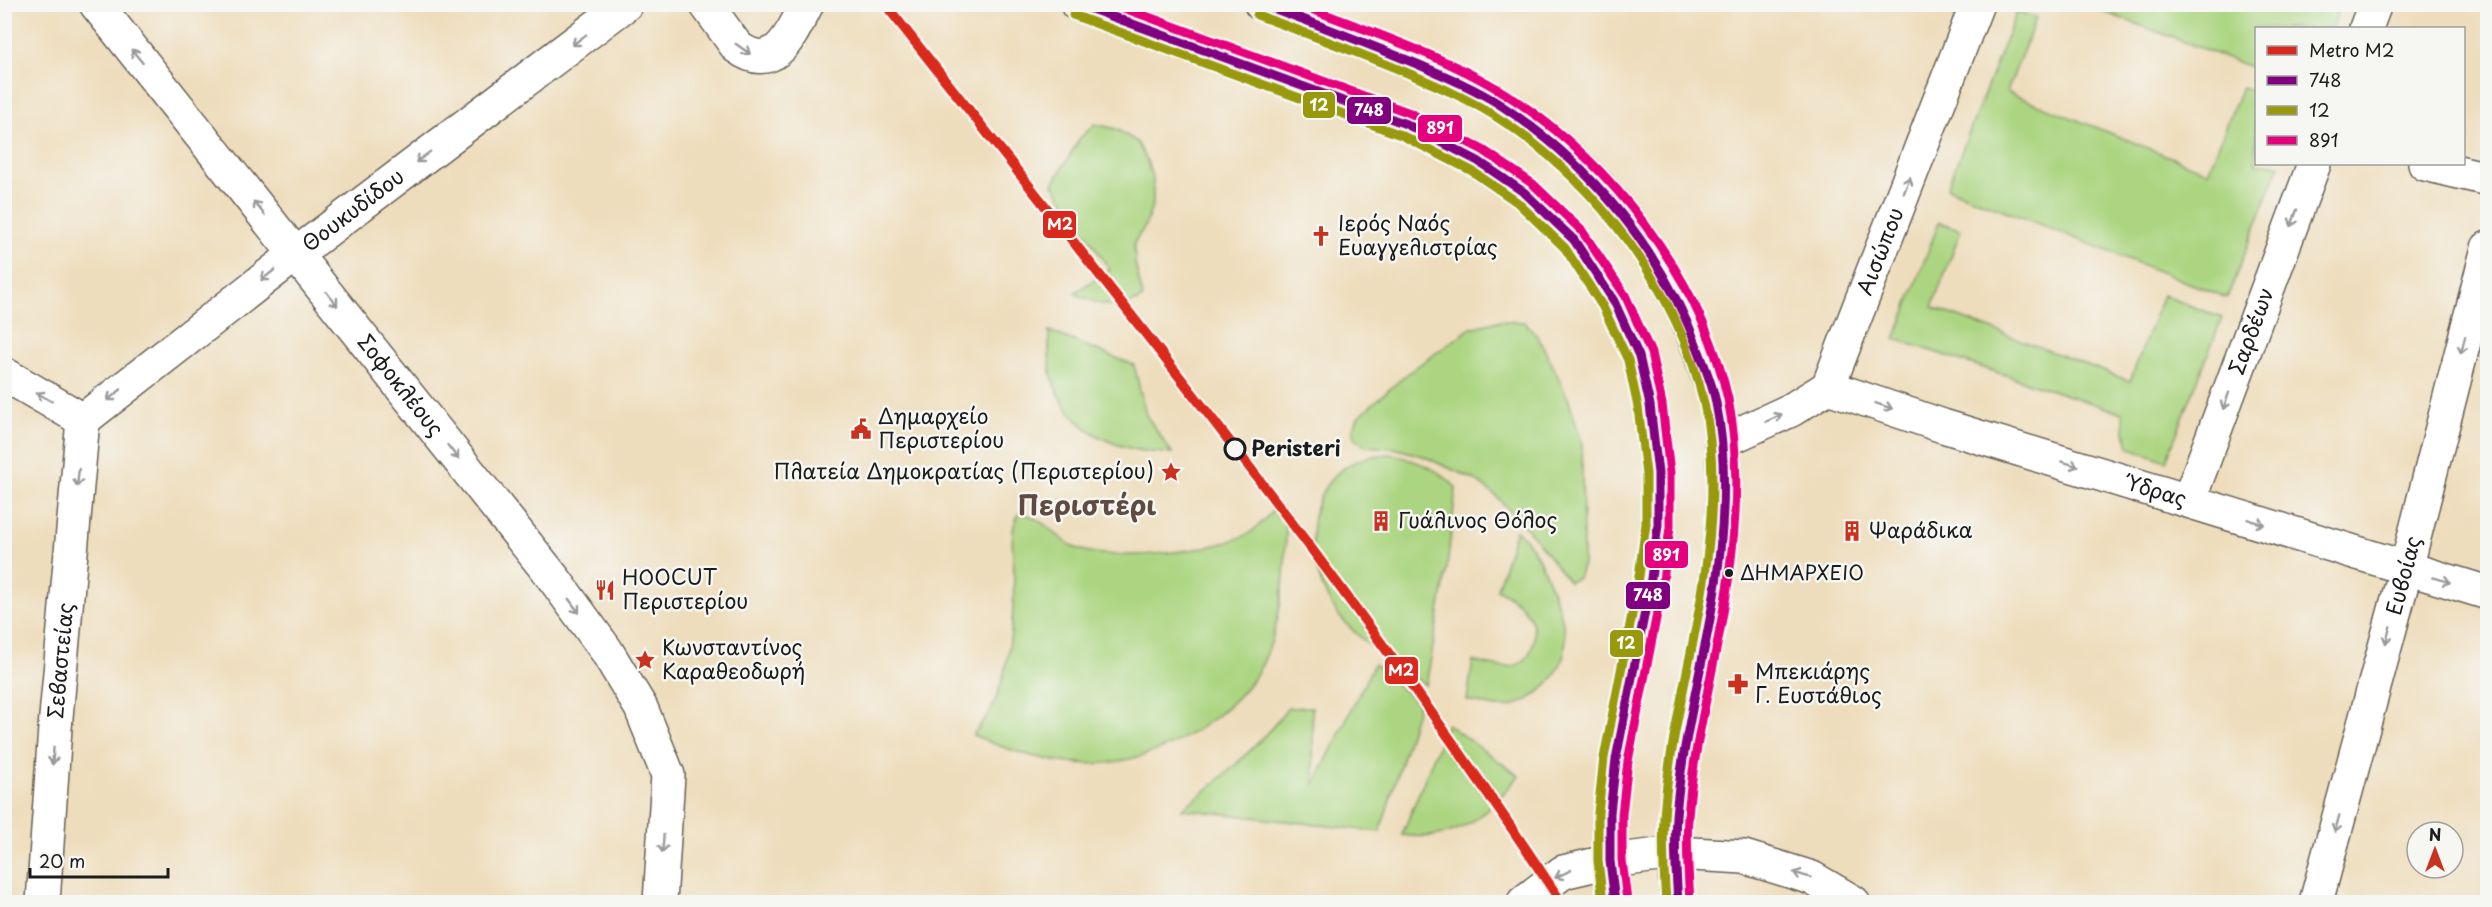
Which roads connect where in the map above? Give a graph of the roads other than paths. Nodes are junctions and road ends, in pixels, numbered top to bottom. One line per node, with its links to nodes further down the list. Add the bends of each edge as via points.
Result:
1 (96, 4): 14 (street, Σοφοκλέους, one-way to 1)
2 (626, 4): 14 (street, Θουκυδίδου, one-way to 14)
3 (706, 4): 4 (street, one-way to 4, via 738,47 758,56 768,56 785,45)
4 (807, 4)
5 (1077, 4): 23 (main road, via 1406,124 1478,161 1525,193 1574,240 1614,301 1639,356 1650,405 1658,473 1658,525 1616,759)
6 (1261, 4): 18 (main road, via 1348,35 1499,104 1579,166 1615,202 1644,244 1695,336 1717,407)
7 (1977, 4): 16 (street, Αισώπου, one-way to 7)
8 (2375, 4): 9 (street)
9 (2366, 27)
10 (2314, 165): 19 (street, Σαρδέων, one-way to 19)
11 (2429, 165): 12 (street)
12 (2487, 179)
13 (2487, 248): 20 (street, Ευβοίας, one-way to 20)
14 (296, 254): 17 (street, Θουκυδίδου, one-way to 17); 25 (street, Σοφοκλέους, one-way to 25, via 548,570 606,650 641,708 668,775)
15 (4, 374): 17 (street, one-way to 15)
16 (1828, 387): 18 (street, one-way to 16, via 1791,410); 19 (street, Ύδρας, one-way to 19)
17 (83, 420): 24 (street, Σεβαστείας, one-way to 24)
18 (1721, 442): 22 (main road, via 1719,567 1681,765)
19 (2189, 500): 20 (street, Ύδρας, one-way to 20)
20 (2406, 569): 21 (street, Ύδρας, one-way to 21); 30 (street, Ευβοίας, one-way to 30)
21 (2487, 593)
22 (1675, 853): 23 (street); 28 (main road); 29 (street, one-way to 22, via 1812,878 1744,857)
23 (1610, 861): 26 (street, one-way to 26, via 1563,872); 27 (main road)
24 (43, 903)
25 (660, 903)
26 (1524, 903)
27 (1615, 903)
28 (1678, 903)
29 (1853, 903)
30 (2316, 903)

